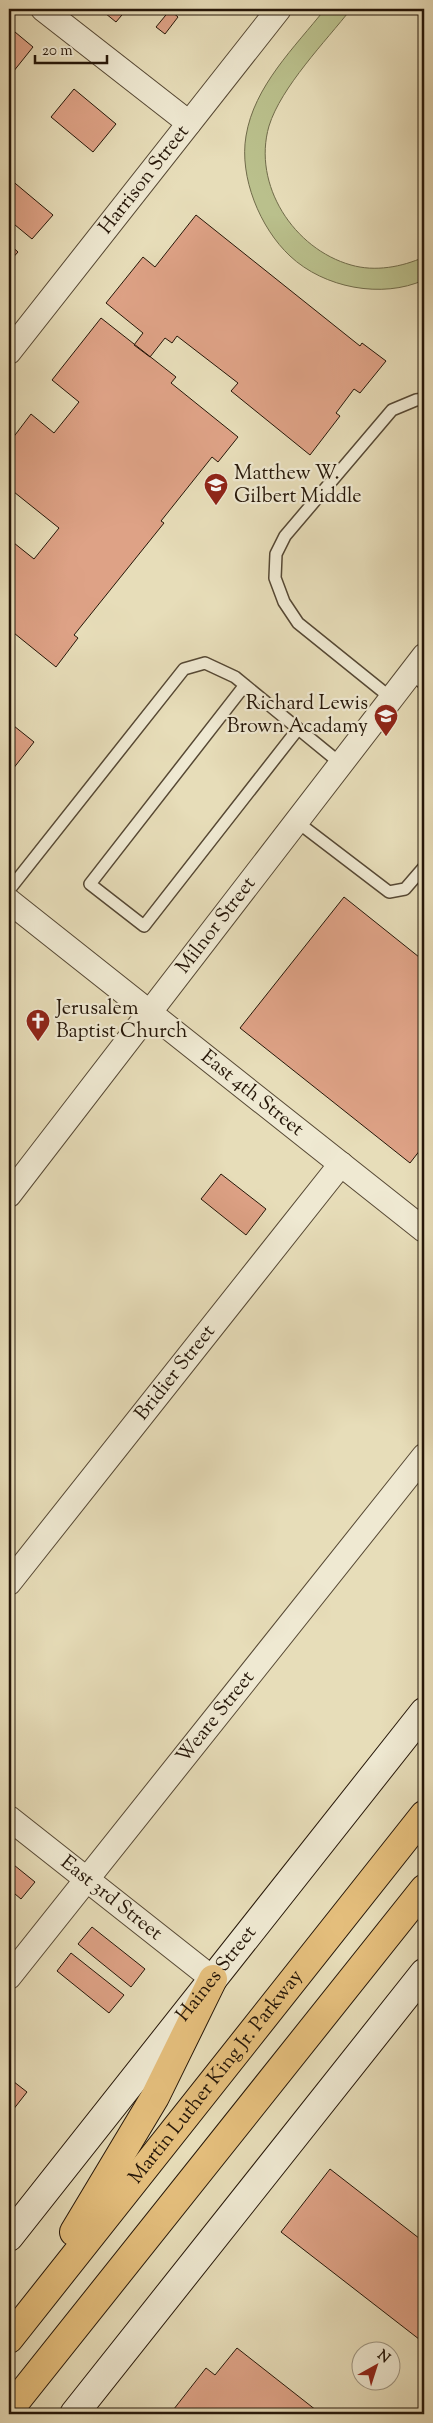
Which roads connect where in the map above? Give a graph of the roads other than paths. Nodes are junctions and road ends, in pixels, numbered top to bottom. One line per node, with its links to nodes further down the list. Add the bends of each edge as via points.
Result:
1 (42, 9): 3 (street)
2 (279, 9): 3 (street, Harrison Street)
3 (189, 123): 4 (street, Harrison Street)
4 (9, 352)
5 (424, 399): 8 (lane, via 392,410 285,536 276,554 275,578 284,602 298,623)
6 (420, 671): 8 (street, Milnor Street)
7 (245, 685): 9 (lane); 9 (lane, via 90,884 144,926); 13 (lane, via 205,663 184,669)
8 (391, 698): 10 (street, Milnor Street)
9 (298, 728): 10 (lane)
10 (340, 763): 11 (street, Milnor Street)
11 (296, 821): 12 (lane, via 389,892 405,889); 15 (street, Milnor Street)
12 (424, 868)
13 (9, 890)
14 (9, 901): 15 (street, East 4th Street)
15 (149, 1010): 16 (street, East 4th Street); 17 (street, Milnor Street)
16 (342, 1164): 18 (street, East 4th Street); 20 (street, Bridier Street)
17 (9, 1195)
18 (424, 1230)
19 (424, 1456): 24 (street, Weare Street)
20 (9, 1584)
21 (424, 1712): 28 (street, Haines Street)
22 (424, 1814): 30 (highway, Martin Luther King Jr. Parkway)
23 (9, 1818): 24 (street, East 3rd Street)
24 (86, 1880): 27 (street, Weare Street); 28 (street, East 3rd Street)
25 (424, 1889): 31 (highway)
26 (424, 1973): 32 (street)
27 (9, 1978)
28 (213, 1979): 29 (street, Haines Street); 30 (highway, via 134,2134)
29 (9, 2237)
30 (9, 2338)
31 (9, 2410)
32 (74, 2414)

